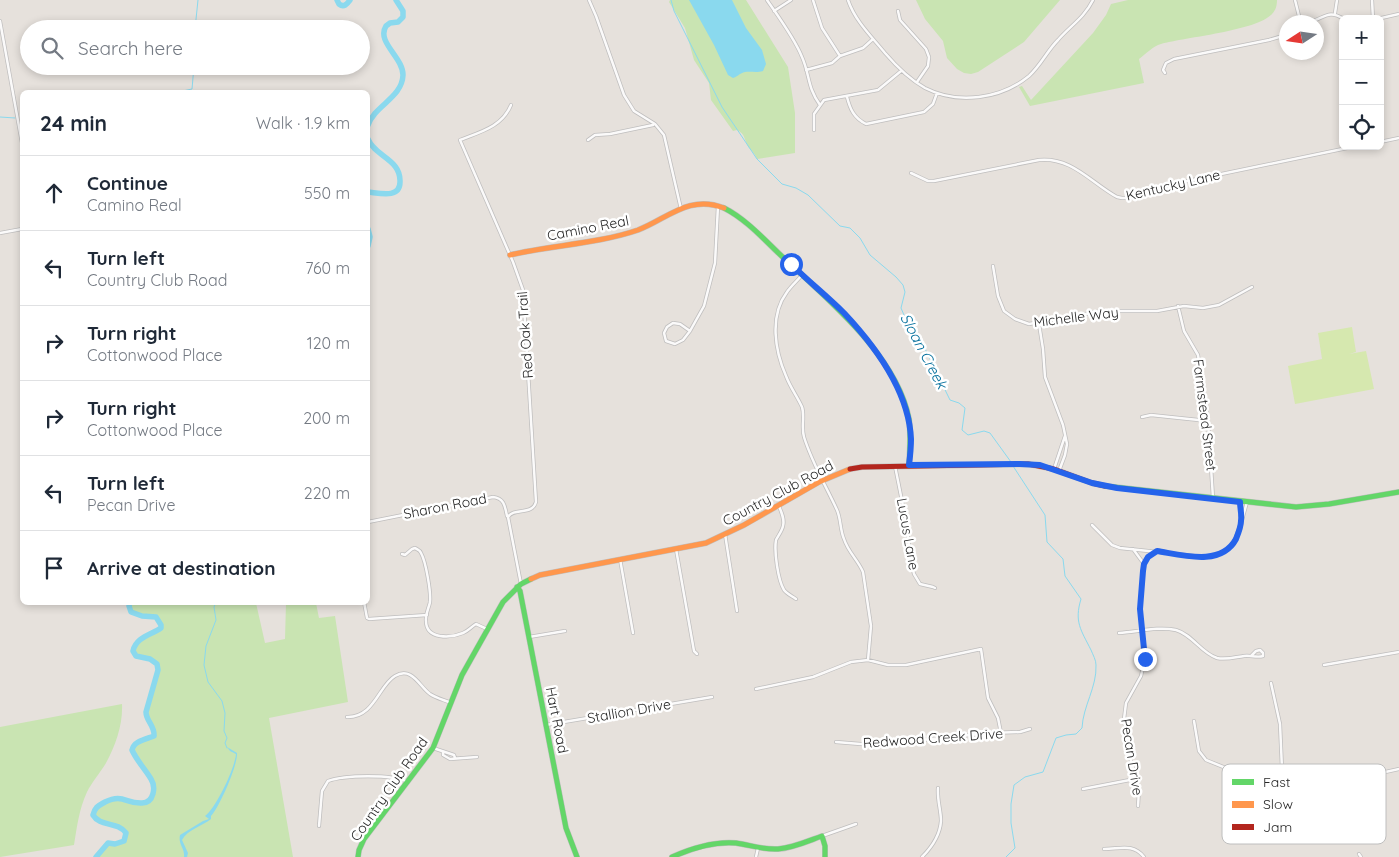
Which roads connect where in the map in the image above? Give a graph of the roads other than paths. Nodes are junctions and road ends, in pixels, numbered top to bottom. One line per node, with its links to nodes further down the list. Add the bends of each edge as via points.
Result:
1 (589, 0): 31 (street, via 624,95 634,111)
2 (767, 0): 11 (street)
3 (791, 0): 11 (street)
4 (813, 0): 22 (street, via 822,28)
5 (848, 0): 21 (street, via 856,17)
6 (1092, 0): 27 (street, via 1081,18 1033,72 1019,83 979,97)
7 (1296, 0): 14 (street)
8 (1337, 0): 12 (street)
9 (1372, 0): 15 (street)
10 (898, 10): 26 (street, via 900,20 926,49 929,57 928,66)
11 (774, 11): 23 (street, via 802,56)
12 (1335, 14): 16 (street); 17 (street)
13 (1399, 14): 18 (street)
14 (1299, 15)
15 (1372, 15)
16 (1324, 16)
17 (1339, 16)
18 (1384, 18)
19 (0, 21): 33 (street)
20 (1279, 37): 25 (street, via 1174,60 1166,63)
21 (873, 38): 22 (street, via 863,48); 24 (street)
22 (840, 56): 23 (street, via 826,66)
23 (806, 70): 30 (street, via 808,85)
24 (901, 70): 26 (street); 28 (street, via 878,90)
25 (1165, 73)
26 (916, 83): 27 (street)
27 (937, 93): 28 (street, via 934,104 924,112 866,124 853,114)
28 (847, 97): 30 (street, via 824,100)
29 (511, 105): 43 (street, Red Oak Trail, via 498,124 460,140)
30 (820, 105): 32 (street, via 814,114)
31 (655, 124): 35 (street, via 595,135); 40 (street, via 665,138)
32 (814, 130)
33 (20, 133)
34 (1399, 138): 36 (street)
35 (588, 140)
36 (1384, 141)
37 (1339, 150): 38 (street, Kentucky Lane, via 1178,182 1131,198 1117,197 1074,168 1050,159 934,182)
38 (911, 173)
39 (718, 206): 40 (main road, Camino Real, via 705,204); 45 (main road, via 742,220); 49 (street, via 715,264 704,306)
40 (681, 209): 43 (main road, Camino Real, via 638,230)
41 (20, 229): 42 (street)
42 (0, 233)
43 (510, 254): 62 (street, Red Oak Trail, via 523,292 536,502 531,509 510,513)
44 (993, 266): 48 (street, Michelle Way, via 1004,311 1015,320)
45 (802, 276): 53 (main road, via 868,340 888,372 907,413 911,438); 56 (street, via 787,292 780,307 776,340 782,367 802,408 804,436)
46 (1252, 287): 47 (street, Michelle Way, via 1219,305 1203,308)
47 (1178, 306): 48 (street, Michelle Way, via 1157,311 1102,311); 51 (street, Farmstead Street, via 1184,331 1198,355)
48 (1038, 324): 52 (street, via 1045,376)
49 (690, 331): 49 (street, via 683,340 674,344 666,341 664,333 673,323)
50 (1142, 417): 51 (street, via 1151,415)
51 (1208, 421): 58 (street, Farmstead Street)
52 (1066, 434): 55 (street); 55 (street, via 1065,455)
53 (909, 465): 54 (main road, Country Club Road); 55 (main road, Country Club Road, via 1020,464)
54 (896, 466): 56 (main road, Country Club Road, via 844,470); 74 (street, Lucus Lane, via 914,574 920,584)
55 (1057, 470): 58 (main road, Country Club Road, via 1117,488)
56 (822, 480): 61 (main road, Country Club Road); 88 (street, via 838,512 848,549 863,572 872,626)
57 (1399, 492): 60 (main road, Country Club Road, via 1313,507)
58 (1213, 498): 59 (main road, Country Club Road)
59 (1240, 502): 60 (main road, Country Club Road); 63 (street)
60 (1247, 502): 63 (street)
61 (778, 504): 66 (main road, Country Club Road); 75 (street, via 783,526 777,539 776,560 783,588)
62 (508, 520): 64 (street, Sharon Road, via 503,501 493,497); 73 (street)
63 (1242, 520): 69 (street, via 1234,542 1220,554 1205,557)
64 (370, 522)
65 (1092, 525): 67 (street, via 1112,545)
66 (725, 534): 68 (main road, Country Club Road, via 706,543); 77 (street)
67 (1133, 548): 69 (street); 72 (street)
68 (676, 550): 71 (main road, Country Club Road); 86 (street)
69 (1157, 551): 72 (street)
70 (402, 554): 78 (street, via 415,548 421,553 430,593)
71 (620, 559): 73 (main road, Country Club Road, via 535,576); 82 (street)
72 (1144, 564): 80 (street, Pecan Drive, via 1140,609)
73 (519, 586): 79 (main road, Country Club Road, via 503,602); 84 (main road, Hart Road)
74 (935, 588)
75 (796, 599)
76 (364, 605): 78 (street, via 366,618)
77 (737, 611)
78 (427, 615): 79 (street, via 428,630 438,636 462,633 476,624)
79 (487, 628): 93 (main road, Country Club Road)
80 (1142, 630): 83 (street); 87 (street, via 1178,631 1219,658); 106 (street, Pecan Drive, via 1144,667 1126,703 1124,719)
81 (565, 631): 84 (street)
82 (633, 633)
83 (1119, 633)
84 (529, 637): 96 (main road, Hart Road)
85 (1399, 652): 89 (street)
86 (697, 654)
87 (1252, 655)
88 (868, 660): 91 (street, via 851,662 813,677); 98 (street, via 906,665 981,649 988,698)
89 (1324, 665)
90 (1271, 683): 102 (street, via 1280,724)
91 (756, 689)
92 (712, 697): 96 (street, Stallion Drive)
93 (451, 703): 94 (street, via 432,696 414,676 400,674 369,707 355,716); 100 (main road, Country Club Road)
94 (347, 716)
95 (1194, 721): 103 (street, via 1199,750 1206,760)
96 (546, 726): 117 (main road, Hart Road, via 566,828)
97 (1030, 729): 98 (street, Redwood Creek Drive)
98 (1001, 733): 99 (street, Redwood Creek Drive, via 873,745)
99 (836, 742)
100 (434, 748): 101 (street, via 450,759); 107 (main road, Country Club Road)
101 (477, 757)
102 (1282, 764)
103 (1222, 766)
104 (1399, 769): 105 (street)
105 (1386, 772)
106 (1135, 779): 109 (street); 110 (street, Pecan Drive)
107 (408, 782): 112 (street, via 387,776 329,780 322,789); 116 (main road, Country Club Road, via 364,838)
108 (938, 788): 121 (street, via 941,822 930,848)
109 (1083, 789)
110 (1138, 806)
111 (856, 824): 113 (street)
112 (319, 826)
113 (822, 836): 114 (main road, via 786,848); 120 (main road)
114 (758, 848): 118 (main road, via 713,843); 119 (street)
115 (1104, 849): 122 (street, via 1132,848)
116 (358, 857)
117 (577, 857)
118 (672, 857)
119 (756, 857)
120 (825, 857)
121 (922, 857)
122 (1144, 857)

